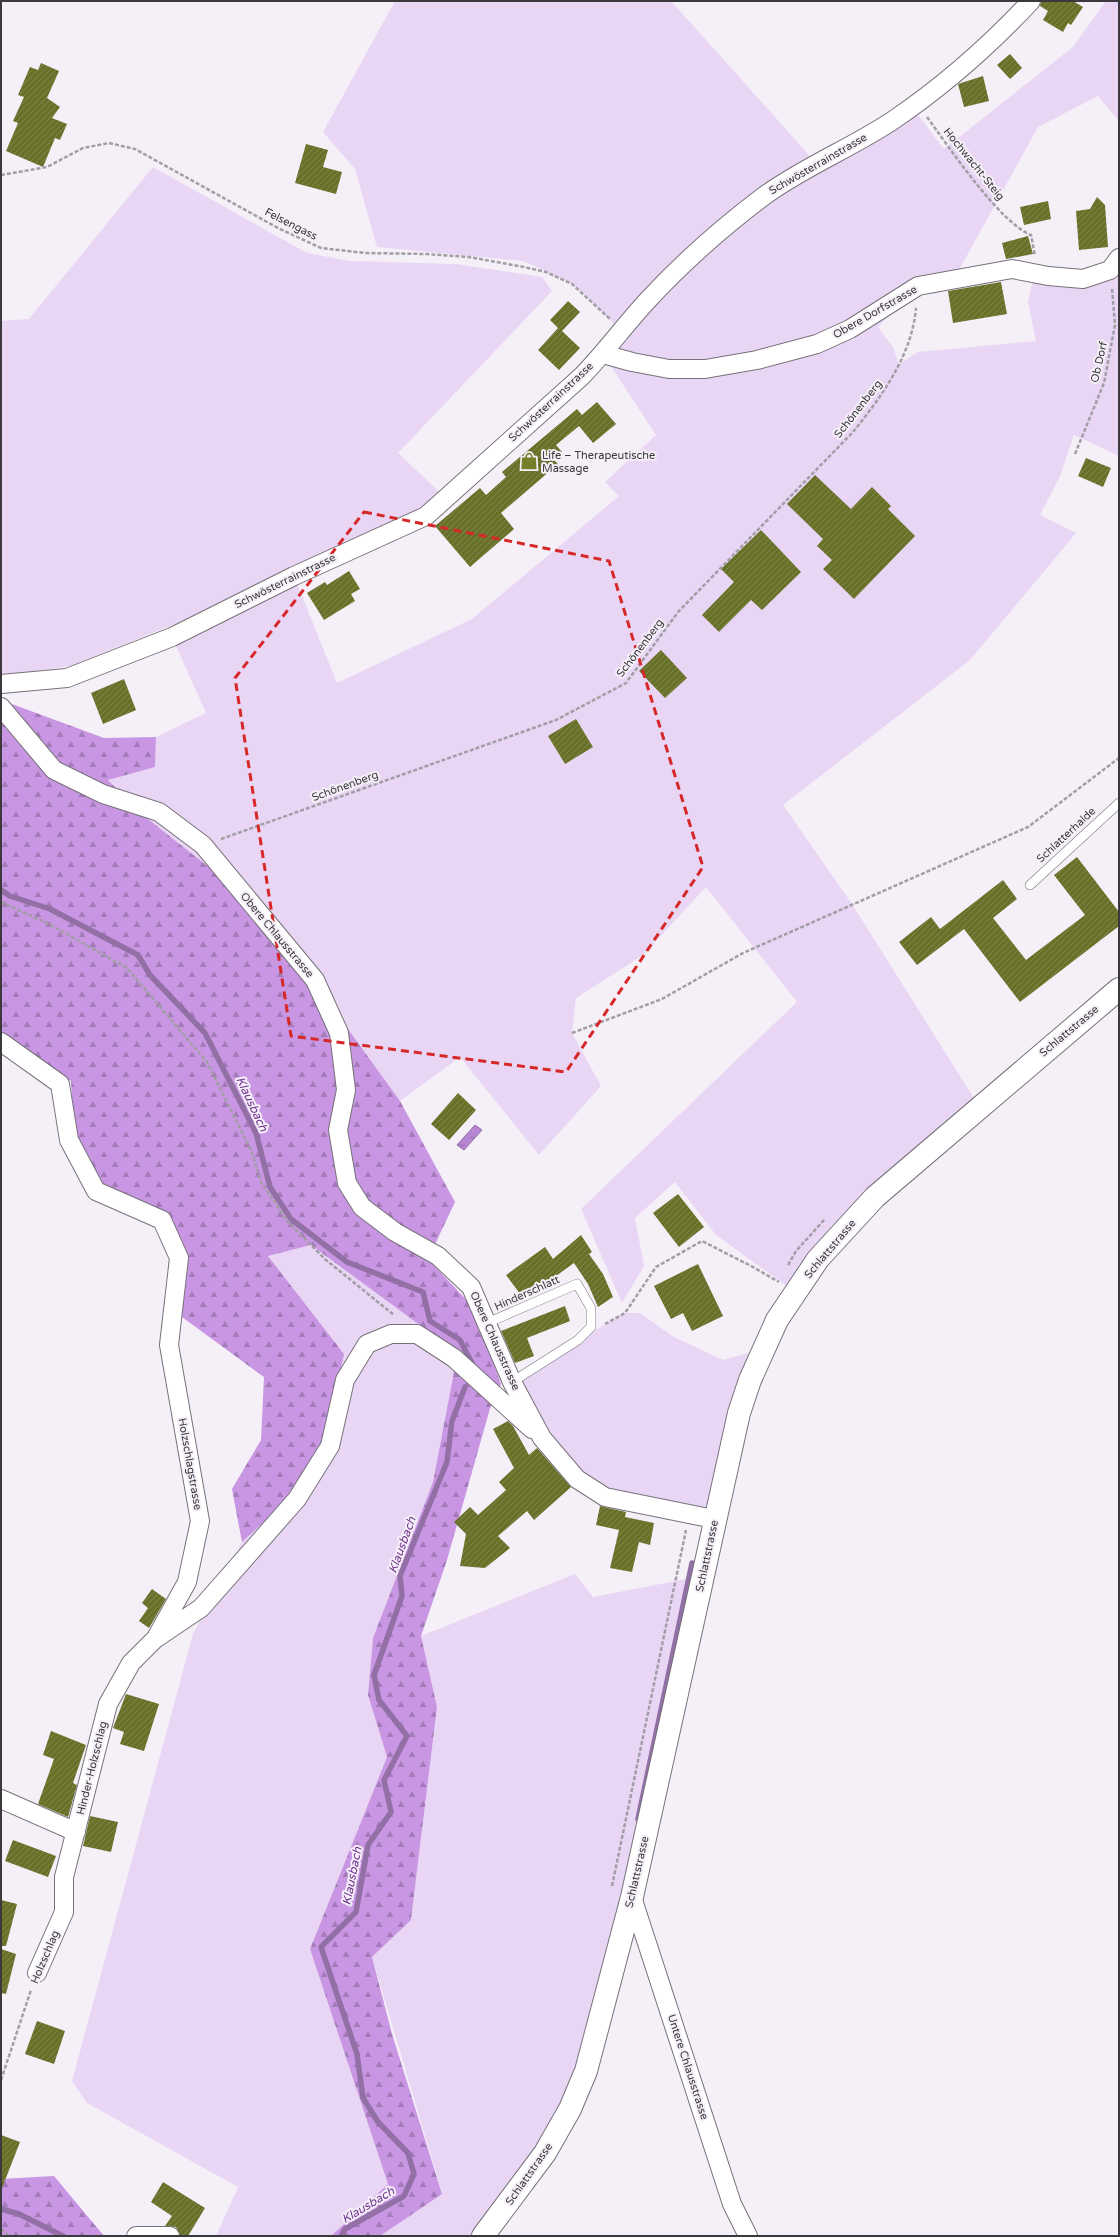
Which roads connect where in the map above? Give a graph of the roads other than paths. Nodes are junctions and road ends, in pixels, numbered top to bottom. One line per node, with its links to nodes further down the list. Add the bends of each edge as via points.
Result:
1 (1031, 1): 3 (street, Schwösterrainstrasse, via 989,44 916,103 891,121 765,196 649,299)
2 (1115, 264): 3 (street, Obere Dorfstrasse, via 1082,279 1012,268 918,286 850,329 817,344 757,360 705,369 669,369)
3 (603, 354): 4 (street, Schwösterrainstrasse, via 426,516 294,576 172,637 67,678)
4 (1, 684)
5 (1, 707): 10 (street, Obere Chlausstrasse, via 54,770 103,794 159,812 203,845 315,980 339,1033 346,1090 338,1130 347,1183 362,1207 395,1232 438,1256 471,1287)
6 (1119, 803): 7 (lane, Schlatterhalde)
7 (1030, 885)
8 (1119, 989): 13 (street, Schlattstrasse, via 875,1197 818,1259 783,1285 777,1320 750,1380 739,1412)
9 (1, 1042): 14 (street, Holzschlagstrasse, via 60,1084 69,1140 96,1191 162,1220 179,1258 169,1344 200,1521 187,1582)
10 (487, 1323): 11 (street, Obere Chlausstrasse); 11 (lane, Hinderschlatt, via 577,1284 590,1308 590,1327 578,1340)
11 (512, 1382): 12 (street, Obere Chlausstrasse)
12 (542, 1438): 13 (street, Obere Chlausstrasse, via 577,1479 605,1497); 14 (street, via 454,1358 418,1334 391,1334 367,1344 345,1380 330,1446 297,1499 201,1608)
13 (714, 1519): 17 (street, Schlattstrasse)
14 (155, 1639): 16 (street, Hinder-Holzschlag, via 131,1663 108,1704)
15 (1, 1799): 16 (street, Hinder-Holzschlag)
16 (76, 1832): 18 (street, Holzschlag, via 64,1877 64,1912)
17 (632, 1897): 21 (street, Schlattstrasse, via 586,2071 570,2109 545,2153); 22 (street, Untere Chlausstrasse, via 732,2204)
18 (37, 1973)
19 (136, 2236): 20 (street)
20 (170, 2236)
21 (483, 2236)
22 (748, 2236)

